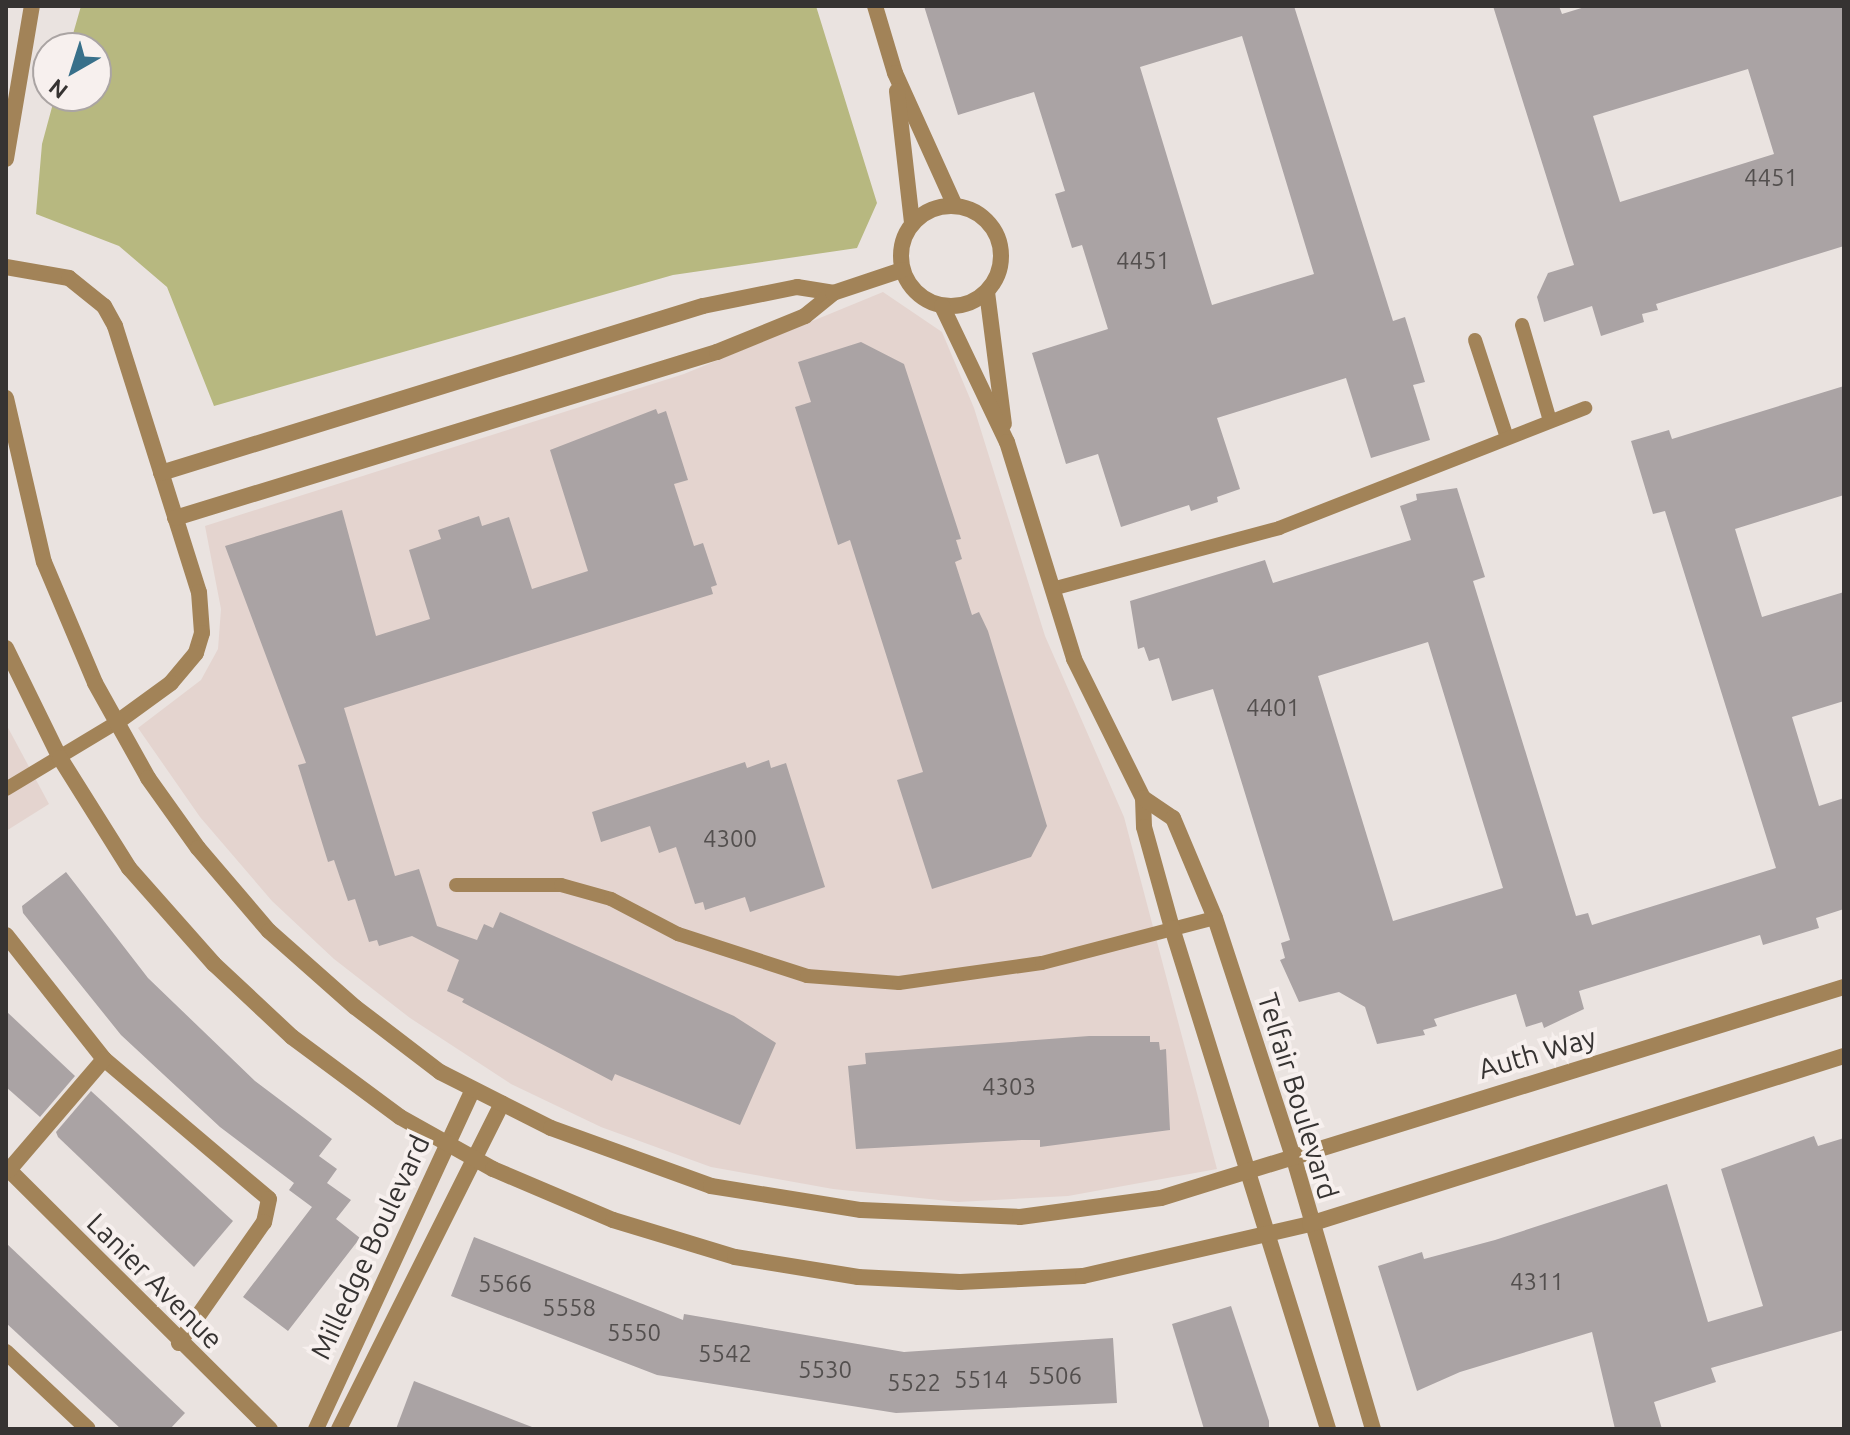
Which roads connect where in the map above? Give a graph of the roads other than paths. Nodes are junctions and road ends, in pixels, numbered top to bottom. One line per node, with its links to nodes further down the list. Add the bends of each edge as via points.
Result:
1 (32, 6): 4 (street)
2 (875, 6): 3 (street)
3 (895, 73): 5 (street); 6 (street)
4 (6, 159)
5 (955, 206): 6 (street, via 924,213); 9 (street, via 984,219 1000,247 1001,263)
6 (912, 223): 8 (street, via 901,245)
7 (6, 267): 19 (street, via 69,278 104,306)
8 (902, 270): 10 (street); 11 (street, via 917,294)
9 (987, 292): 11 (street, via 966,305); 18 (street, Telfair Boulevard)
10 (833, 293): 19 (street, via 797,287 703,306); 20 (street, via 805,316 717,352)
11 (942, 306): 18 (street, Telfair Boulevard)
12 (1522, 325): 16 (lane)
13 (1475, 340): 17 (lane)
14 (6, 398): 23 (street, Auth Way, via 44,562)
15 (1585, 408): 16 (lane)
16 (1550, 421): 17 (lane)
17 (1507, 438): 21 (lane, via 1279,528)
18 (1007, 442): 21 (street, Telfair Boulevard)
19 (161, 473): 20 (street)
20 (175, 518): 23 (street, via 199,592 202,633 186,667)
21 (1052, 589): 26 (street, Telfair Boulevard, via 1074,659)
22 (6, 648): 24 (street)
23 (116, 723): 24 (lane); 34 (street, Auth Way, via 198,848 269,931 355,1007 440,1072)
24 (60, 758): 25 (lane); 36 (street, via 129,868 214,964 292,1037 400,1117)
25 (6, 789)
26 (1143, 798): 28 (street, Telfair Boulevard, via 1173,818); 29 (street, Telfair Boulevard, via 1144,827)
27 (456, 885): 29 (lane, via 561,885 611,899 678,934 807,976 899,983 1042,963)
28 (1215, 918): 29 (lane); 38 (street, Telfair Boulevard)
29 (1172, 928): 40 (street, Telfair Boulevard)
30 (6, 935): 33 (street)
31 (1844, 987): 38 (street, Auth Way, via 1671,1043 1491,1092)
32 (1844, 1056): 41 (street)
33 (104, 1059): 39 (street); 43 (street, via 269,1199 264,1222)
34 (473, 1089): 35 (street, Auth Way); 36 (street, Milledge Boulevard)
35 (502, 1103): 37 (street, Milledge Boulevard); 40 (street, Auth Way, via 551,1128 711,1186 861,1210 1020,1217 1161,1198)
36 (447, 1143): 37 (street); 47 (street, Milledge Boulevard)
37 (473, 1158): 42 (street, via 613,1220 735,1257 858,1277 960,1282 1083,1276); 48 (street, Milledge Boulevard)
38 (1294, 1159): 40 (street, Auth Way); 41 (street, Telfair Boulevard)
39 (8, 1168): 43 (street, Lanier Avenue)
40 (1247, 1175): 42 (street, Telfair Boulevard)
41 (1310, 1224): 42 (street); 50 (street, Telfair Boulevard)
42 (1258, 1236): 49 (street, Telfair Boulevard)
43 (179, 1343): 46 (street, Lanier Avenue)
44 (6, 1352): 45 (street)
45 (88, 1429)
46 (270, 1429)
47 (316, 1429)
48 (339, 1429)
49 (1328, 1429)
50 (1373, 1429)

